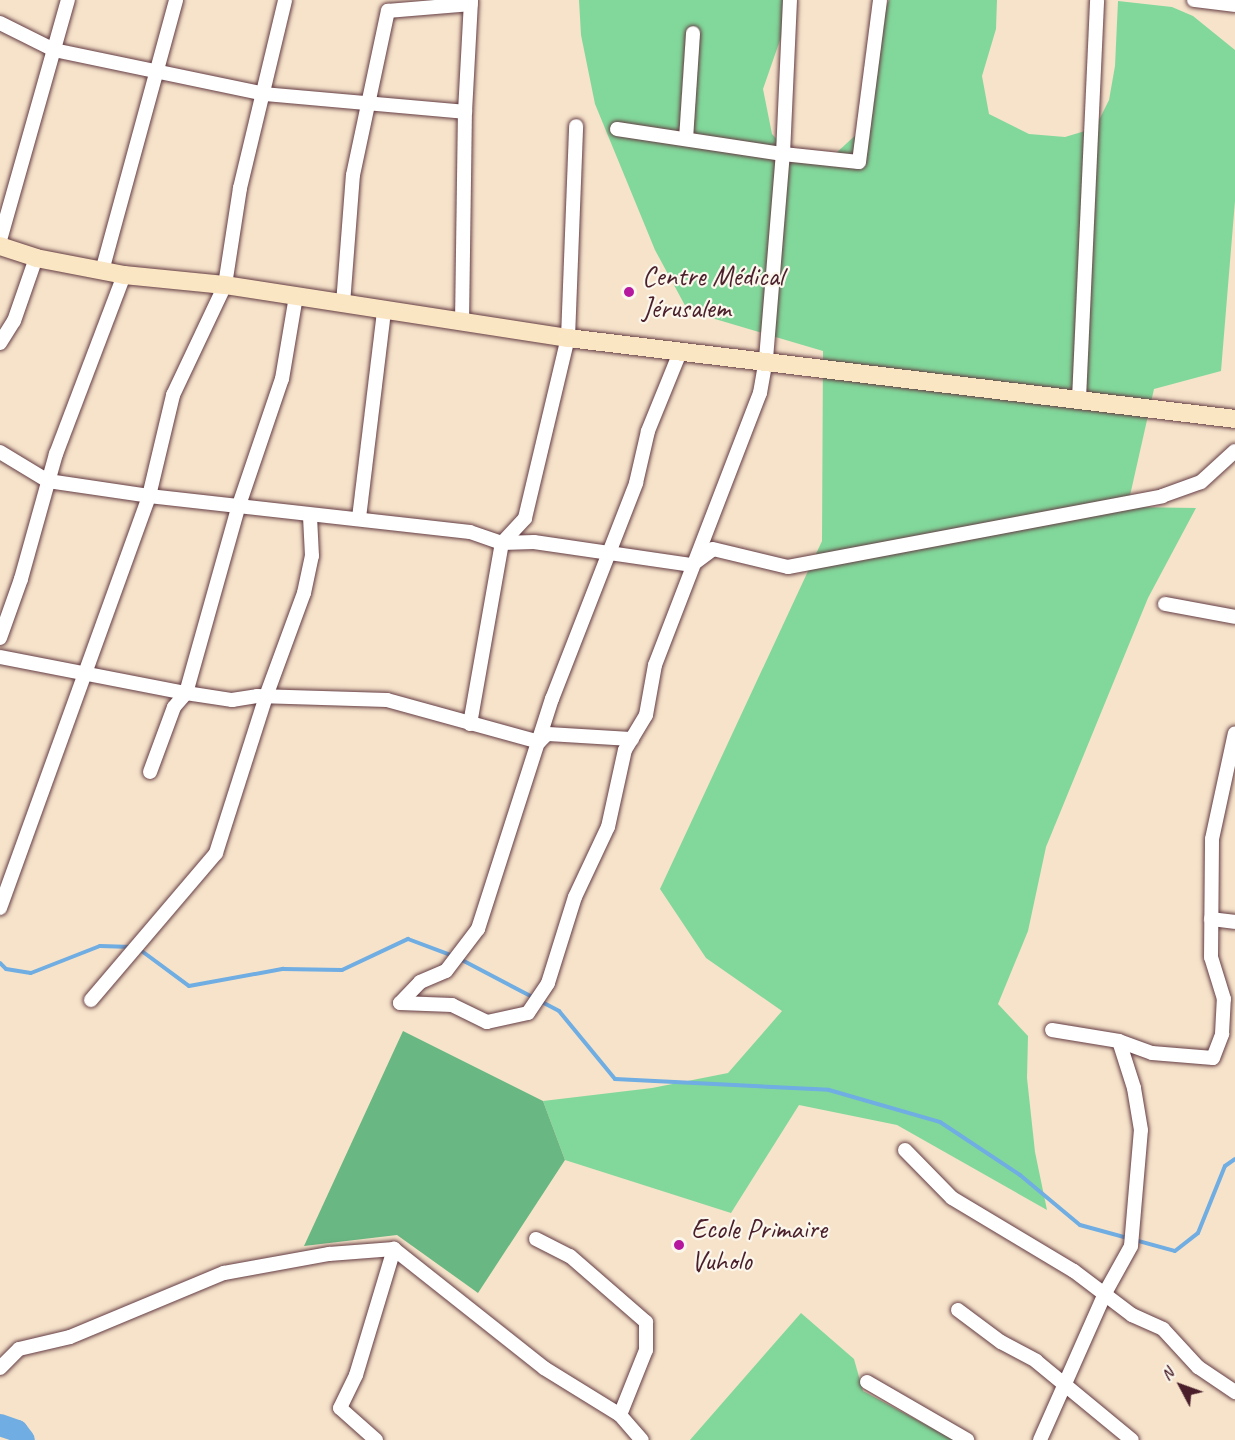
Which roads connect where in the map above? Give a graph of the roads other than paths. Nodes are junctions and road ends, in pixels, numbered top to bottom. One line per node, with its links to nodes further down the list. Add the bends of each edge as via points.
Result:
1 (68, 0): 12 (street)
2 (176, 0): 13 (street)
3 (285, 0): 14 (street)
4 (790, 0): 20 (street)
5 (880, 0): 20 (street, via 859,162)
6 (1097, 0): 35 (street)
7 (1197, 0): 9 (street)
8 (471, 2): 15 (street, via 388,11); 16 (street)
9 (1235, 5)
10 (0, 23): 12 (street)
11 (693, 33): 19 (street)
12 (54, 50): 13 (street); 21 (street)
13 (157, 72): 14 (street); 24 (street)
14 (264, 94): 15 (street); 26 (street, via 240,188)
15 (371, 105): 16 (street); 28 (street, via 353,175)
16 (465, 112): 30 (street)
17 (576, 126): 31 (street)
18 (617, 129): 19 (street)
19 (686, 139): 20 (street)
20 (783, 154): 34 (street)
21 (0, 240)
22 (0, 246): 23 (street)
23 (36, 258): 24 (street); 32 (street, via 14,321)
24 (102, 271): 25 (street)
25 (124, 275): 26 (street); 39 (street)
26 (225, 285): 27 (street); 40 (street, via 173,395)
27 (296, 296): 28 (street); 41 (street, via 282,379)
28 (343, 304): 29 (street)
29 (384, 312): 30 (street); 43 (street)
30 (462, 322): 31 (street)
31 (568, 338): 33 (street); 44 (street, via 525,518)
32 (0, 343)
33 (681, 352): 34 (street); 45 (street, via 648,431 636,483)
34 (766, 359): 35 (street); 46 (street, via 745,434)
35 (1079, 399): 36 (street)
36 (1235, 419)
37 (1235, 451): 46 (street, via 1201,482 1136,503 788,567 713,549)
38 (0, 452): 39 (street)
39 (48, 481): 40 (street); 49 (street)
40 (149, 496): 41 (street); 51 (street)
41 (239, 505): 42 (street); 52 (street)
42 (310, 516): 43 (street); 53 (street, via 312,556 304,593)
43 (359, 518): 44 (street, via 470,532)
44 (502, 543): 45 (street, via 534,542); 54 (street)
45 (607, 553): 46 (street); 57 (street)
46 (692, 565): 56 (street, via 655,665 646,715)
47 (1165, 604): 48 (street)
48 (1235, 617)
49 (0, 638)
50 (0, 657): 51 (street)
51 (86, 674): 52 (street); 59 (street)
52 (186, 693): 53 (street, via 232,700 257,696); 58 (street, via 174,707)
53 (265, 699): 54 (street, via 387,700); 62 (street, via 216,853)
54 (470, 724): 57 (street)
55 (1235, 733): 60 (street, via 1212,838)
56 (632, 739): 57 (street, via 547,734); 57 (street, via 618,771 618,789 608,827 575,897 548,983 528,1013 488,1022 452,1005 400,1003 420,982 446,971 478,929)
57 (539, 742)
58 (150, 772)
59 (0, 908)
60 (1211, 919): 61 (street); 64 (street, via 1213,971 1224,999 1222,1034 1213,1058 1152,1053)
61 (1235, 922)
62 (91, 1000)
63 (1052, 1029): 64 (street)
64 (1119, 1041): 68 (street, via 1134,1088 1141,1130 1131,1246)
65 (905, 1150): 68 (street, via 952,1198)
66 (536, 1239): 74 (street, via 570,1256 646,1322 646,1350)
67 (394, 1249): 70 (street, via 328,1254 224,1274 70,1337 19,1349); 74 (street, via 544,1368); 75 (street, via 356,1375 340,1408)
68 (1105, 1293): 72 (street); 73 (street, via 1132,1315 1163,1329 1198,1366)
69 (958, 1310): 72 (street, via 1001,1342 1036,1361)
70 (0, 1368)
71 (867, 1382): 77 (street)
72 (1063, 1387): 78 (street); 79 (street)
73 (1235, 1392)
74 (620, 1415): 76 (street)
75 (376, 1440)
76 (642, 1440)
77 (967, 1440)
78 (1040, 1440)
79 (1132, 1440)

